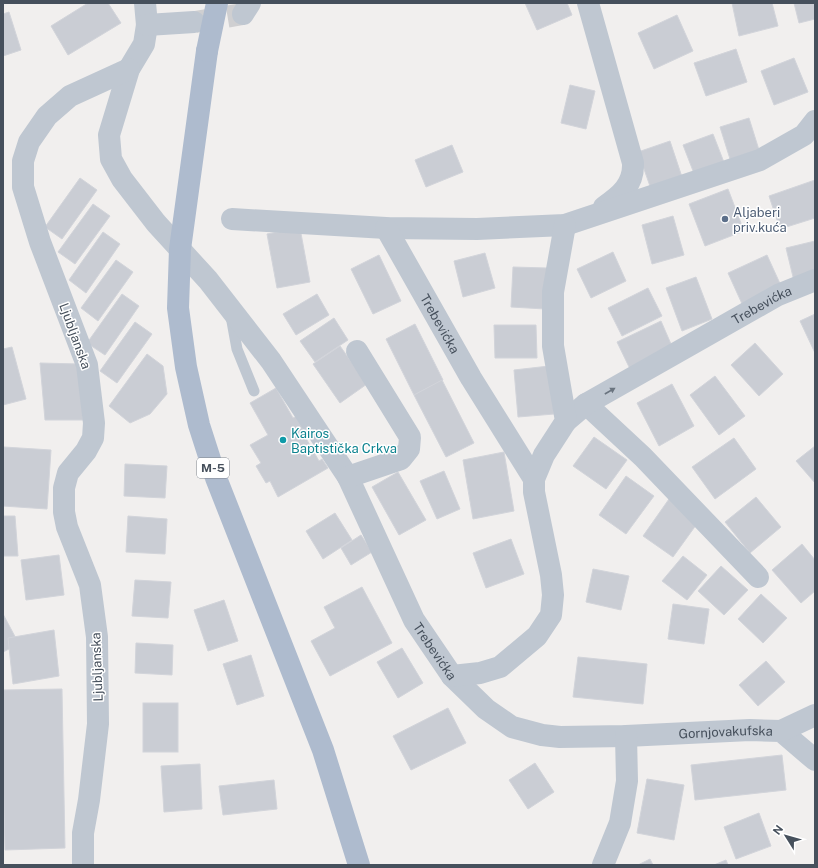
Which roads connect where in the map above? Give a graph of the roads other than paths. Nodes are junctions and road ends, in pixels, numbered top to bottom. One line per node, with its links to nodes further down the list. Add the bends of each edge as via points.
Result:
1 (145, 3): 5 (street)
2 (217, 3): 12 (main road, M-5, bridge, via 207,51)
3 (588, 3): 8 (street, via 634,172 618,197)
4 (194, 22): 5 (street)
5 (147, 25): 6 (street, via 144,44)
6 (129, 69): 12 (street, via 109,135 111,160 122,179 156,223); 27 (street, Ljubljanska, via 64,101 47,116 29,142 23,161 23,187 40,242 87,364 94,423 93,438 68,473 64,488 67,527 90,585 97,637 98,724 83,833)
7 (815, 121): 8 (street, via 804,135 760,160)
8 (592, 216): 10 (street)
9 (232, 219): 11 (street)
10 (565, 225): 11 (street, via 477,229); 18 (street, via 552,292 553,346)
11 (386, 228): 20 (street, Trebevićka, via 471,378)
12 (180, 249): 14 (street, Trebevićka); 28 (main road, M-5, via 178,308 186,367 199,425 216,478 323,750)
13 (815, 280): 17 (street, Trebevićka, one-way to 13, via 778,295)
14 (229, 307): 16 (lane, via 237,349); 19 (street, Trebevićka, via 271,361)
15 (357, 351): 19 (street, via 410,437 409,449 401,458)
16 (254, 391)
17 (586, 404): 18 (street, Trebevićka); 21 (street, via 643,457)
18 (566, 421): 20 (street, Trebevićka, via 544,455)
19 (348, 477): 22 (street, Trebevićka, via 414,620)
20 (534, 479): 22 (street, Trebevićka, via 534,492 551,575 553,595 550,615 537,636 500,667 480,673)
21 (758, 577)
22 (452, 676): 25 (street, Gornjovakufska, via 486,709 512,727 560,738)
23 (815, 715): 24 (street)
24 (781, 731): 25 (street, Gornjovakufska); 26 (street, Gornjovakufska)
25 (626, 736): 29 (street, via 627,781 620,823)
26 (815, 760)
27 (83, 865)
28 (359, 865)
29 (603, 865)

